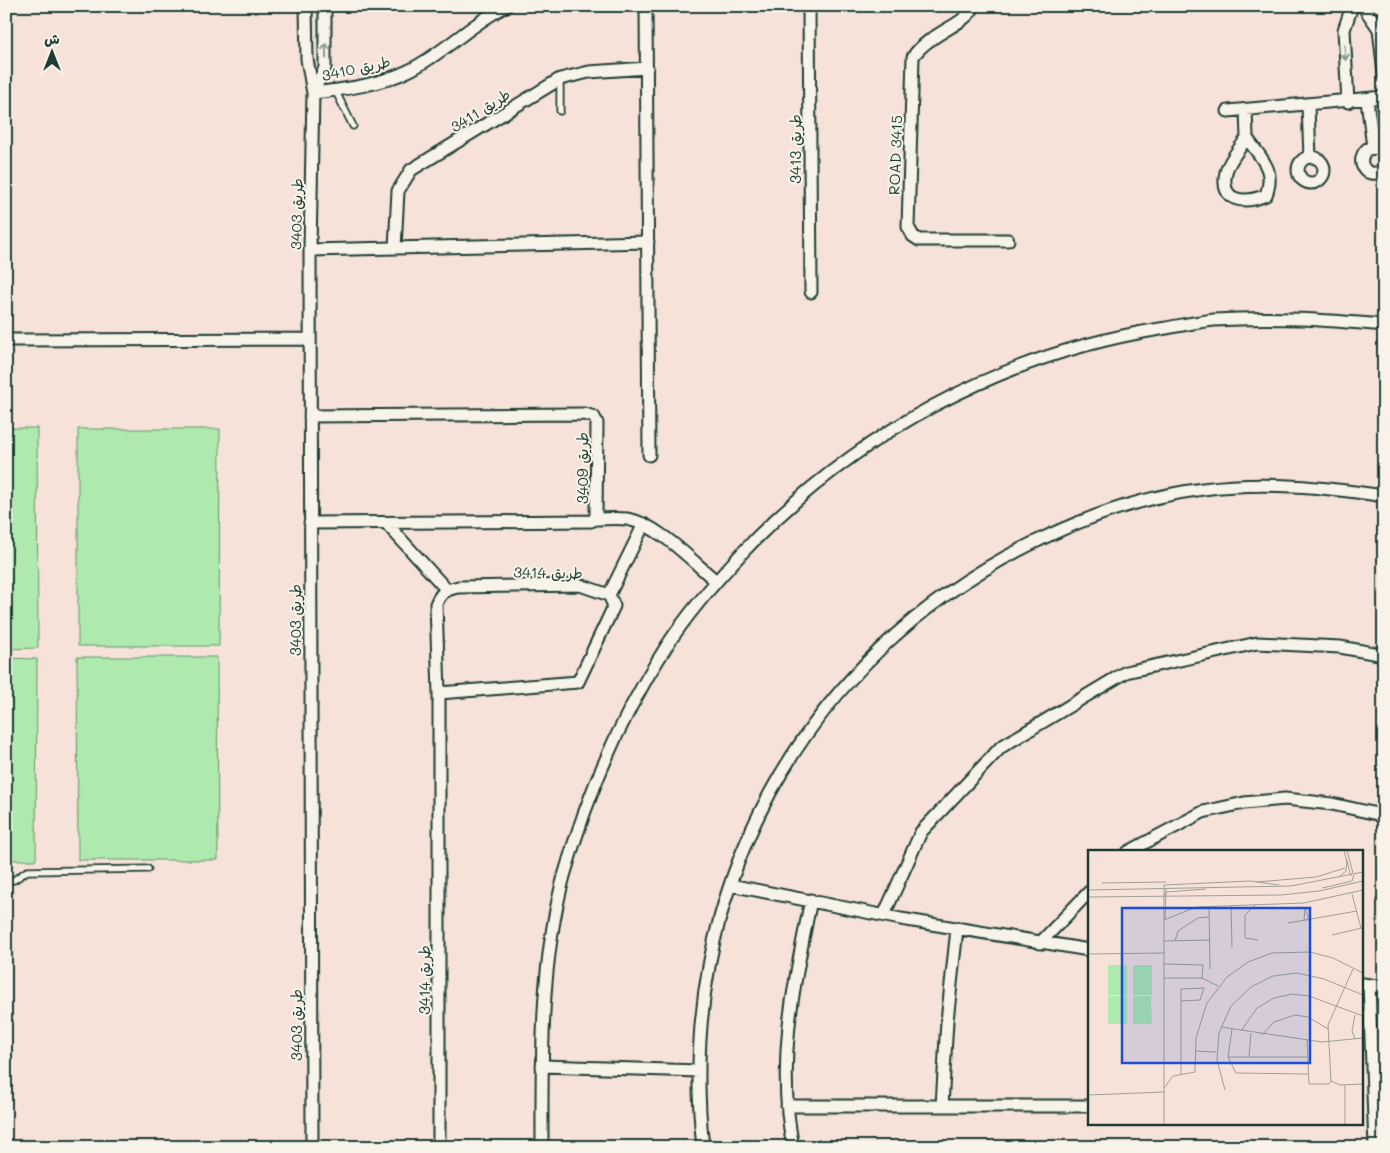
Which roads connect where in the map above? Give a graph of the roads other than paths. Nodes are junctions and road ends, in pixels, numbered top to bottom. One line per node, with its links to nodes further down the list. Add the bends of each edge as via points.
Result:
1 (306, 6): 13 (street, طريق 3403, via 307,59)
2 (325, 6): 13 (street, طريق 3403, one-way to 2, via 325,68)
3 (506, 6): 12 (street, طريق 3410, via 411,70 390,79)
4 (646, 6): 9 (street)
5 (810, 6): 30 (street, طريق 3413)
6 (974, 6): 26 (street, ROAD 3415, via 962,20 920,46 913,57 908,227 919,240)
7 (1352, 6): 16 (street, one-way to 16, via 1344,30)
8 (1363, 6): 10 (street, via 1379,29)
9 (646, 68): 11 (street, طريق 3411, via 584,73); 27 (street)
10 (1384, 74)
11 (560, 79): 19 (lane); 28 (street, طريق 3411, via 411,170 398,191)
12 (335, 90): 13 (street, طريق 3410); 21 (lane)
13 (313, 93): 29 (street, طريق 3403)
14 (1384, 97): 15 (street)
15 (1367, 100): 16 (street); 23 (street)
16 (1348, 102): 17 (street)
17 (1308, 106): 18 (street); 24 (street)
18 (1246, 110): 20 (street); 22 (street)
19 (560, 111)
20 (1228, 111)
21 (353, 126)
22 (1247, 138): 22 (street, via 1226,171 1228,194 1236,200 1254,200 1266,195 1269,186 1269,169)
23 (1378, 149): 25 (street, via 1363,153 1361,164 1370,173 1376,174)
24 (1310, 157)
25 (1384, 169)
26 (1008, 240)
27 (648, 242): 28 (street); 35 (street)
28 (395, 248): 29 (street)
29 (310, 250): 32 (street, طريق 3403)
30 (811, 292)
31 (1384, 325): 41 (street, via 1292,317 1211,320 1111,337 1018,365 935,403 854,453 776,518)
32 (310, 339): 33 (street); 34 (street, طريق 3403)
33 (6, 340)
34 (310, 416): 37 (street, طريق 3409, via 584,414 594,417 597,423); 38 (street, طريق 3403)
35 (649, 455)
36 (1384, 496): 50 (street, via 1331,488 1265,484 1174,494 1090,517 981,570 904,625 829,702 769,791)
37 (595, 519): 39 (street, طريق 3409); 40 (street, via 627,519)
38 (310, 523): 39 (street, طريق 3409); 66 (street, طريق 3403)
39 (387, 524): 42 (street)
40 (644, 524): 41 (street); 43 (street)
41 (716, 581): 59 (street, via 667,645 628,710 592,790 564,880 547,970)
42 (446, 590): 43 (street, طريق 3414, via 458,586 580,585); 45 (street, طريق 3414, via 440,594 436,604)
43 (609, 595): 45 (street, via 614,606 578,682)
44 (1384, 655): 53 (street, via 1332,646 1256,644 1126,672 1001,746 921,832)
45 (439, 693): 67 (street, طريق 3414)
46 (1384, 818): 47 (street, via 1332,804 1285,799 1244,803 1204,812)
47 (1132, 850)
48 (148, 869): 49 (lane, via 26,871 14,880)
49 (6, 880)
50 (730, 885): 52 (street); 60 (street, via 707,982)
51 (1088, 893): 55 (street)
52 (811, 900): 53 (street); 63 (street, via 788,1020)
53 (884, 915): 54 (street)
54 (958, 929): 55 (street); 64 (street, via 947,1021)
55 (1040, 942): 56 (street)
56 (1088, 950)
57 (1365, 984): 58 (street); 62 (street)
58 (1384, 987)
59 (542, 1066): 60 (street); 68 (street)
60 (699, 1071): 69 (street)
61 (1362, 1105): 62 (street)
62 (1374, 1105): 71 (street)
63 (787, 1106): 64 (street); 70 (street)
64 (942, 1106): 65 (street)
65 (1088, 1106)
66 (312, 1147)
67 (439, 1147)
68 (542, 1147)
69 (702, 1147)
70 (793, 1147)
71 (1375, 1147)

